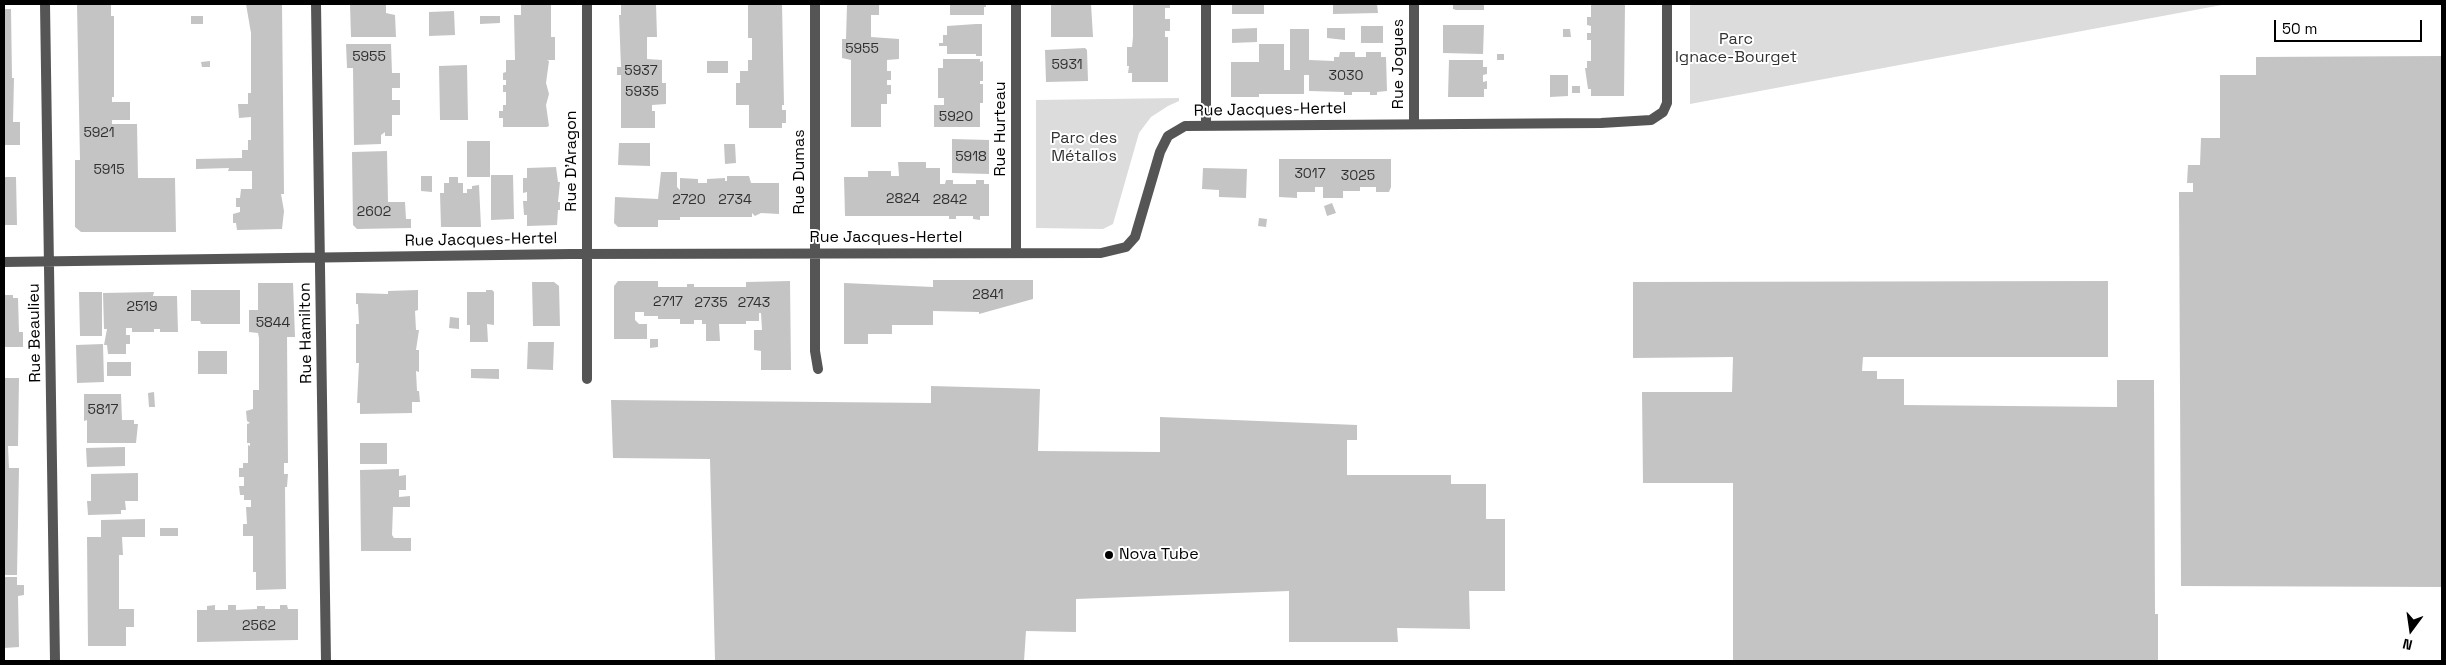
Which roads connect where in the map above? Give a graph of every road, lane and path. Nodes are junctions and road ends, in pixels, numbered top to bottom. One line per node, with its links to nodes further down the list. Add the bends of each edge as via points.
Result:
1 (45, 4): 15 (street, Rue Beaulieu)
2 (316, 4): 14 (street, Rue Hamilton)
3 (586, 4): 12 (street, Rue D'Aragon)
4 (815, 4): 13 (street, Rue Dumas)
5 (1016, 4): 11 (street, Rue Hurteau)
6 (1206, 4): 10 (street)
7 (1414, 4): 9 (street, Rue Jogues)
8 (1667, 4): 9 (street, Rue Jacques-Hertel, via 1667,103 1663,112 1651,120)
9 (1414, 124): 10 (street, Rue Jacques-Hertel)
10 (1206, 125): 11 (street, Rue Jacques-Hertel, via 1185,126 1168,136 1160,152 1140,226 1126,247 1101,254)
11 (1016, 253): 13 (street, Rue Jacques-Hertel)
12 (587, 254): 13 (street, Rue Jacques-Hertel); 14 (street, Rue Jacques-Hertel); 18 (street, Rue D'Aragon)
13 (816, 254): 17 (street, Rue Dumas, via 815,351)
14 (319, 257): 15 (street, Rue Jacques-Hertel); 20 (street, Rue Hamilton)
15 (49, 261): 16 (street, Rue Jacques-Hertel); 19 (street, Rue Beaulieu)
16 (4, 262)
17 (818, 370)
18 (587, 379)
19 (54, 661)
20 (326, 661)

